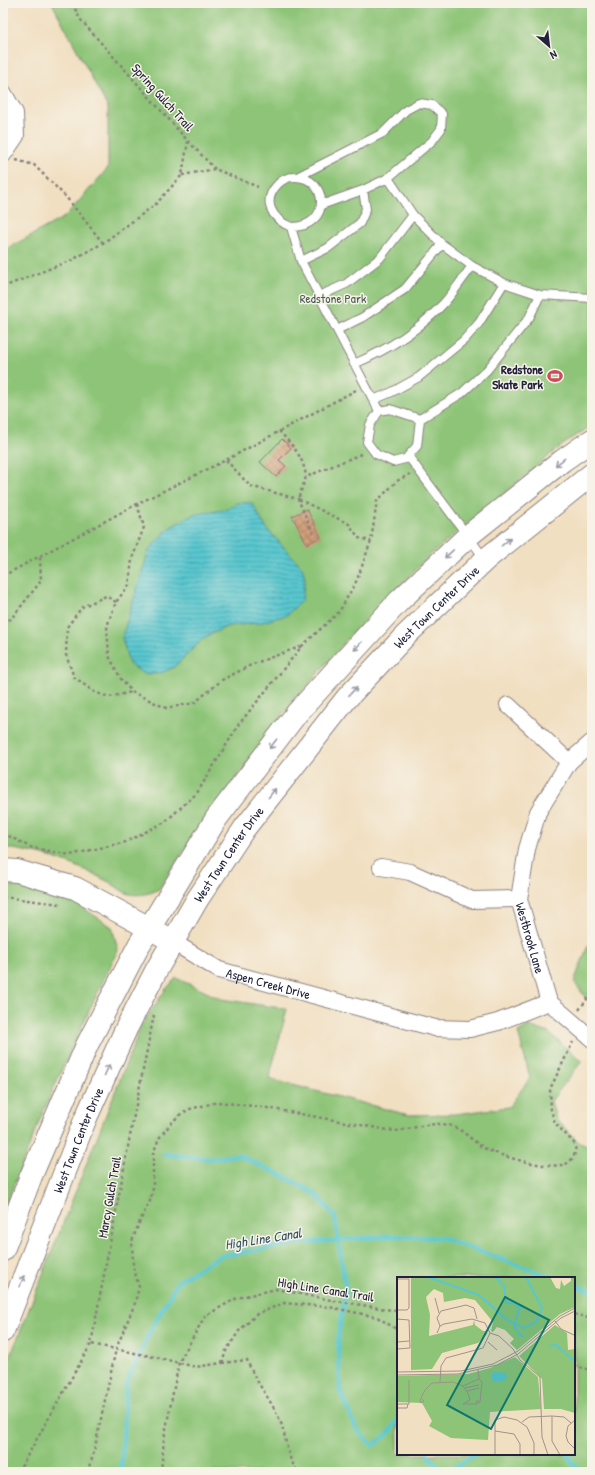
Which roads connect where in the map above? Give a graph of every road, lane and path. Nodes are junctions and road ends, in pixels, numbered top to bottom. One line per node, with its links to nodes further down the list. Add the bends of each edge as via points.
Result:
1 (72, 3): 3 (path, Spring Gulch Trail, via 80,19)
2 (3, 92): 4 (street, via 15,113 16,136)
3 (188, 141): 5 (path); 6 (path, Spring Gulch Trail)
4 (4, 154): 14 (path, via 18,162 34,165 66,197)
5 (215, 168): 6 (path); 9 (path)
6 (182, 175): 14 (path, via 156,204)
7 (299, 176): 8 (lane, via 384,133 406,110 419,103 432,105 442,114 441,129 432,141); 11 (lane, via 313,183 319,192); 13 (lane, via 282,180 273,189 270,200 272,213 280,223)
8 (388, 178): 10 (lane); 12 (lane)
9 (258, 187)
10 (363, 190): 11 (lane); 16 (lane, via 366,209 360,224 328,248)
11 (321, 205): 13 (lane, via 312,221 300,227)
12 (413, 215): 15 (lane); 21 (lane, via 380,258 346,284)
13 (291, 227): 16 (lane)
14 (103, 243): 19 (path, via 72,260)
15 (442, 244): 17 (lane); 23 (lane, via 405,289 364,317)
16 (301, 261): 21 (lane)
17 (472, 266): 18 (lane); 24 (lane, via 445,302 426,321 379,353)
18 (504, 283): 20 (lane); 26 (lane, via 479,323 464,340 419,377)
19 (3, 287)
20 (540, 295): 22 (lane); 28 (lane, via 529,318 487,370 462,393)
21 (319, 296): 23 (lane)
22 (592, 298)
23 (337, 330): 24 (lane)
24 (354, 364): 26 (lane)
25 (356, 390): 29 (path)
26 (373, 400): 27 (lane)
27 (379, 411): 28 (lane, via 390,409); 32 (lane, via 370,425 367,442 376,454 393,462)
28 (420, 419): 32 (lane, via 417,446)
29 (279, 431): 33 (path); 36 (path, via 305,466)
30 (592, 440): 40 (street, one-way to 40)
31 (361, 454): 36 (path)
32 (409, 458): 34 (lane)
33 (226, 460): 37 (path, via 250,486); 38 (path)
34 (419, 470): 40 (lane); 41 (path, via 397,481 377,502)
35 (592, 474): 43 (street, West Town Center Drive, one-way to 35)
36 (306, 477): 37 (path)
37 (298, 499): 39 (path); 41 (path, via 349,524 359,538)
38 (137, 504): 42 (path); 45 (path, via 144,527 132,559 129,585)
39 (313, 533)
40 (468, 536): 43 (lane); 58 (street, one-way to 58, via 399,601 297,713 216,819)
41 (371, 541): 47 (path, via 357,580 339,612)
42 (40, 556): 44 (path); 46 (path, via 41,581 11,619)
43 (486, 559): 59 (street, West Town Center Drive, one-way to 43, via 197,900 244,829 347,698 405,636)
44 (3, 576)
45 (116, 602): 48 (path, via 107,626 109,656 121,679); 48 (path, via 106,596 82,607 67,627 66,655 74,677 94,692 109,697)
46 (3, 623)
47 (302, 646): 48 (path, via 253,664 222,680 194,703 166,708); 52 (path, via 239,724 197,793 165,822 126,842 70,855 30,847)
48 (132, 692)
49 (508, 705): 51 (street)
50 (592, 742): 51 (street, Westbrook Lane)
51 (569, 762): 56 (street, Westbrook Lane, via 538,812 527,849)
52 (3, 833)
53 (381, 867): 56 (street, via 410,872 472,900)
54 (3, 870): 58 (street, Aspen Creek Drive, via 17,871 76,888)
55 (3, 897): 57 (path)
56 (519, 899): 61 (street, Westbrook Lane)
57 (60, 904)
58 (149, 928): 59 (street, Aspen Creek Drive); 65 (street, via 87,1045 31,1176)
59 (173, 942): 61 (street, Aspen Creek Drive, via 219,970 435,1028 470,1029 498,1022); 70 (street, West Town Center Drive, one-way to 59, via 106,1072)
60 (592, 992): 63 (path, via 576,1015)
61 (549, 1002): 63 (street)
62 (155, 1011): 71 (path, Marcy Gulch Trail)
63 (580, 1028): 64 (street); 72 (path, via 550,1089 551,1110 555,1123 576,1147 575,1156 562,1166 534,1164 496,1153 448,1125 430,1124 394,1131 262,1107 218,1102 181,1114 159,1138 153,1154 153,1188 150,1201 132,1241 133,1266 139,1287 134,1309)
64 (592, 1039)
65 (3, 1250)
66 (397, 1310): 73 (path, High Line Canal Trail, via 276,1289 237,1298 205,1316)
67 (575, 1314): 68 (path)
68 (592, 1319)
69 (397, 1329): 74 (path, via 377,1317 329,1307 284,1303 257,1314 239,1331 226,1351)
70 (3, 1331)
71 (91, 1344): 72 (path); 77 (path, Marcy Gulch Trail)
72 (116, 1349): 73 (path); 78 (path, via 93,1456)
73 (179, 1362): 74 (path, via 196,1367); 79 (path, High Line Canal Trail, via 164,1439)
74 (222, 1363): 80 (path, via 247,1360 258,1385 274,1408 282,1426 292,1463)
75 (575, 1366): 76 (path)
76 (592, 1370)
77 (18, 1472)
78 (87, 1472)
79 (162, 1472)
80 (299, 1472)

